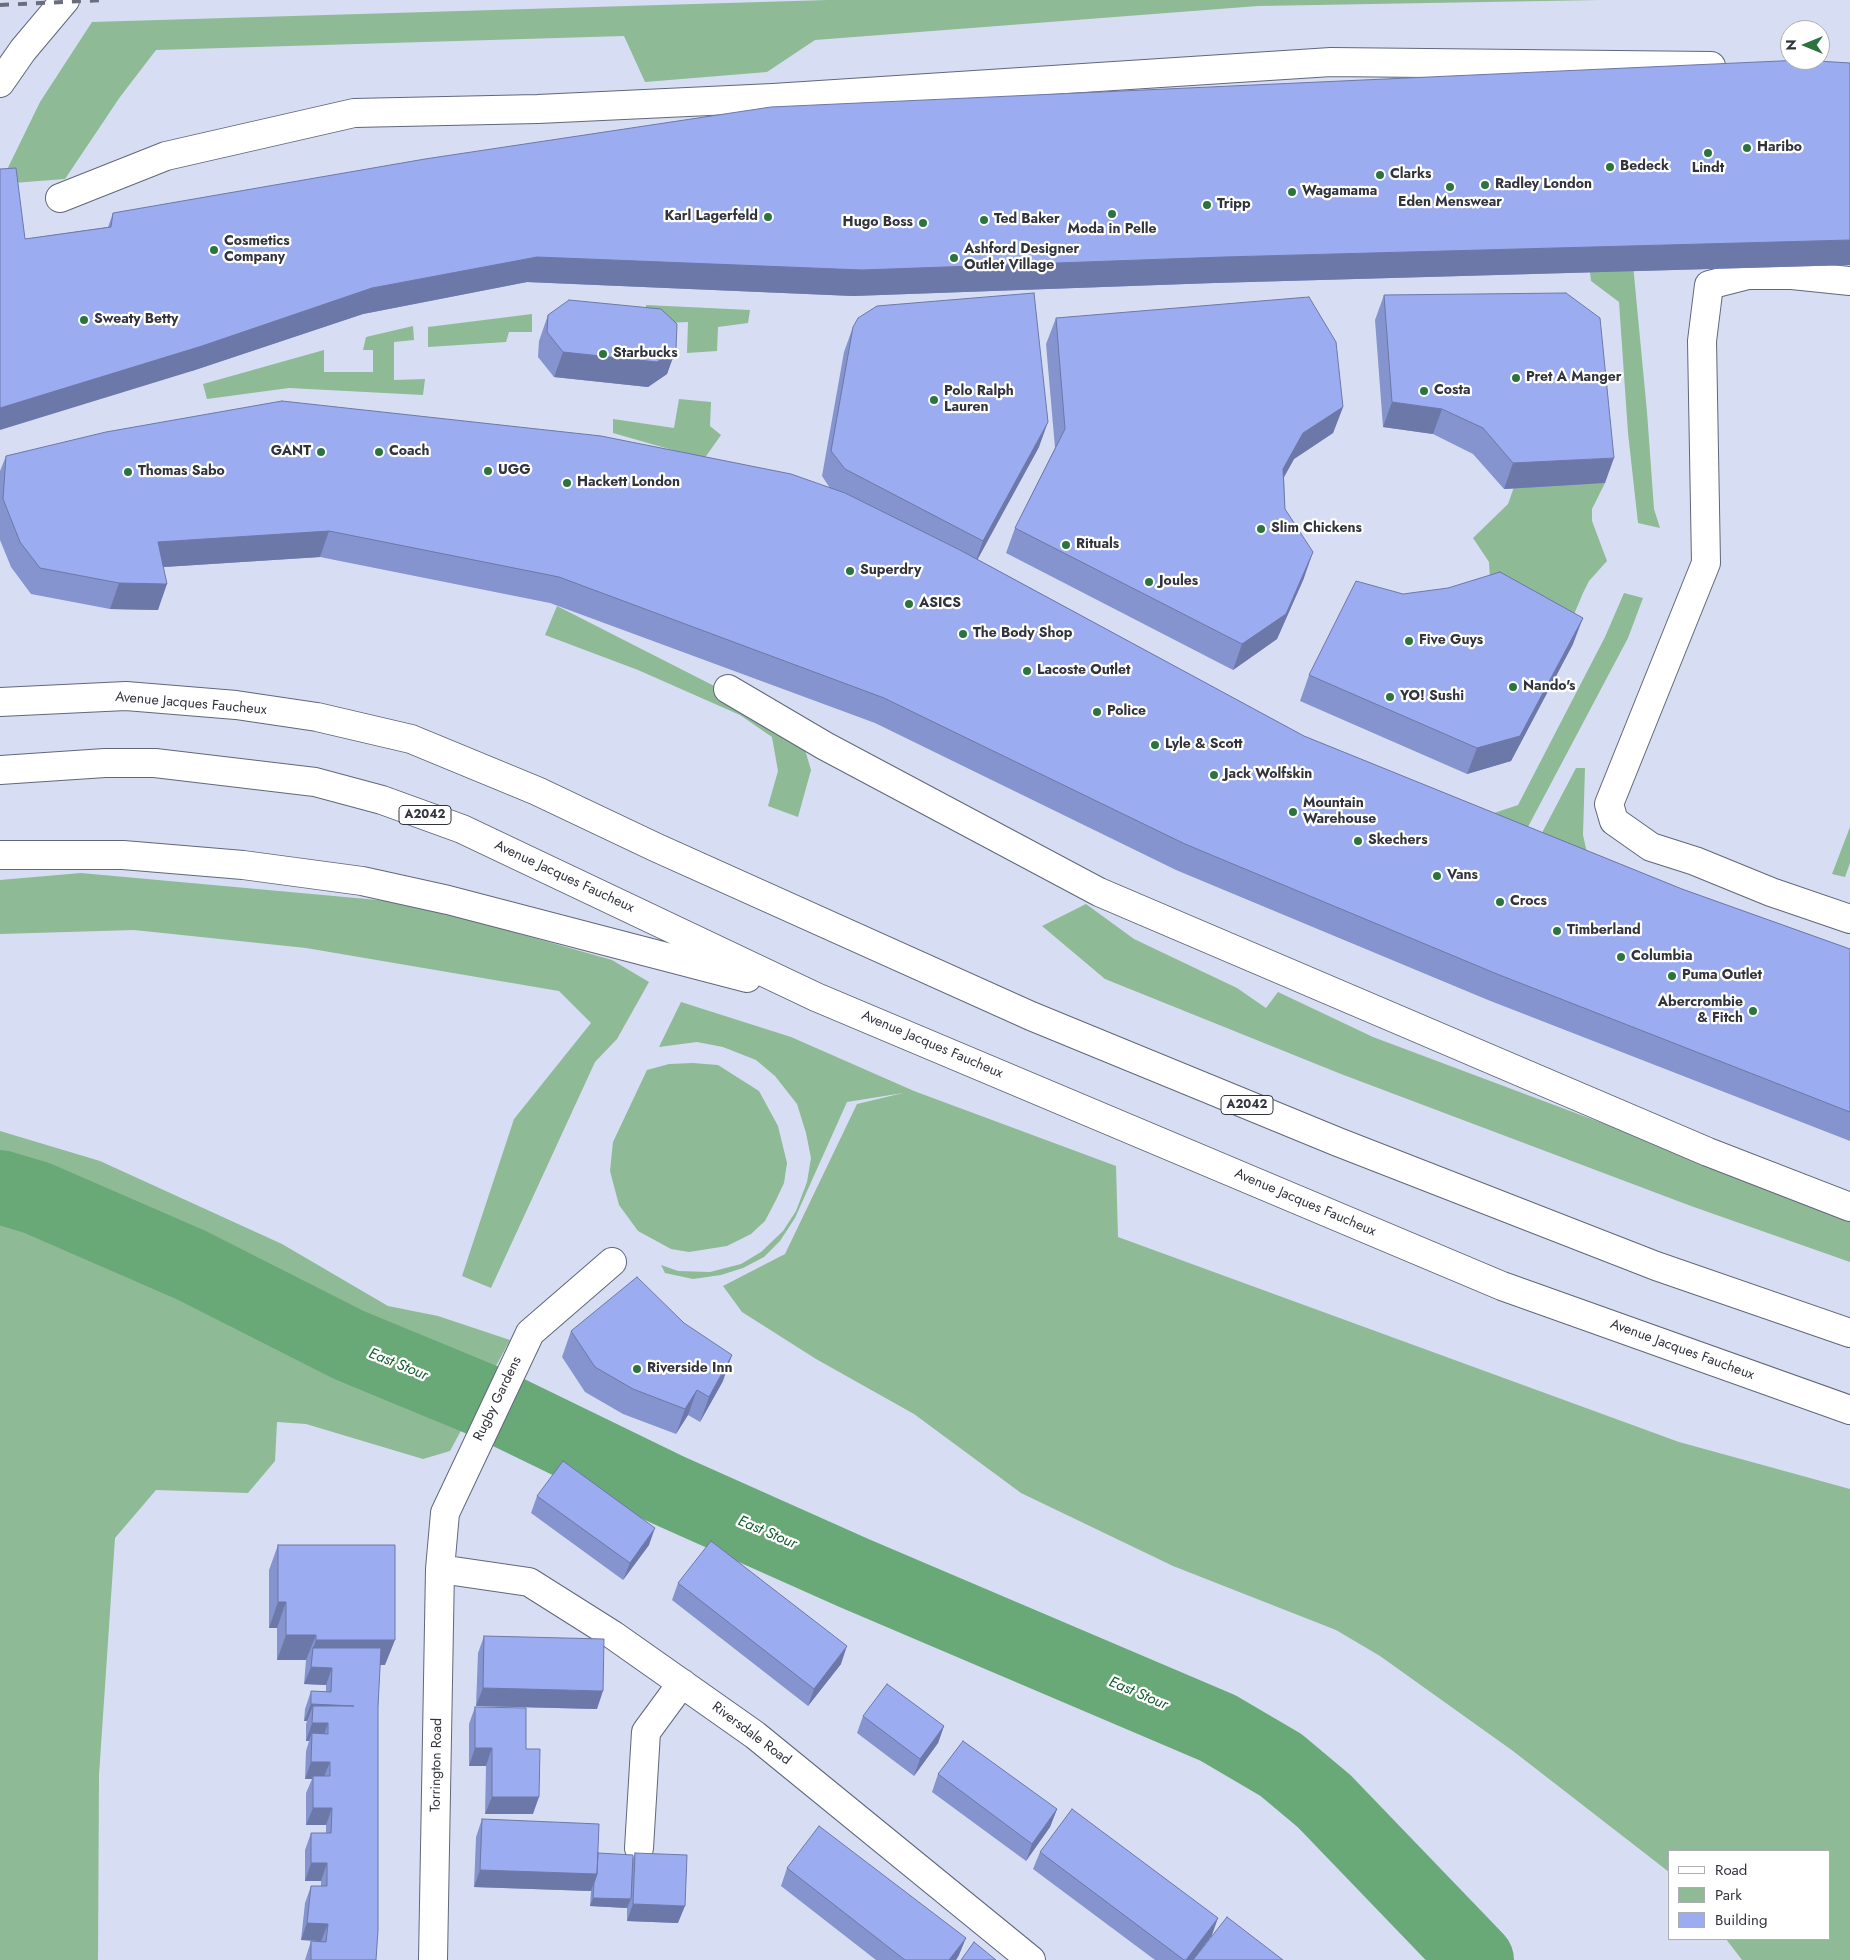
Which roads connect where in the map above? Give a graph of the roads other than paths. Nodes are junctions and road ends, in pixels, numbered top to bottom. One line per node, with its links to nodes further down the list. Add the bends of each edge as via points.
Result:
1 (65, 0): 3 (main road)
2 (1741, 67): 4 (main road, via 1331,62 773,98 538,109 354,112 166,156)
3 (0, 83)
4 (60, 198)
5 (1850, 281): 10 (main road, via 1792,275 1748,275 1709,285 1702,341 1706,563 1609,804 1614,821 1651,847)
6 (728, 689): 12 (main road, via 825,746 1099,892 1708,1152)
7 (0, 702): 14 (main road, Avenue Jacques Faucheux / A2042, via 126,696 236,705 317,717 411,739 537,791 655,848 1031,1016 1338,1142 1646,1263)
8 (0, 770): 11 (main road, Avenue Jacques Faucheux / A2042, via 155,763 315,782 382,800 462,829)
9 (0, 855): 11 (main road, via 123,855 242,865 362,881 496,912)
10 (1850, 919)
11 (816, 997): 15 (main road, Avenue Jacques Faucheux / A2042, via 1502,1286)
12 (1850, 1208)
13 (612, 1262): 16 (main road, Rugby Gardens, via 530,1333 444,1513)
14 (1850, 1333)
15 (1850, 1410)
16 (440, 1569): 17 (main road, Riversdale Road, via 529,1582); 19 (main road, Torrington Road)
17 (682, 1682): 18 (main road, via 646,1732); 20 (main road, Riversdale Road, via 755,1735)
18 (639, 1848)
19 (433, 1960)
20 (1031, 1960)

